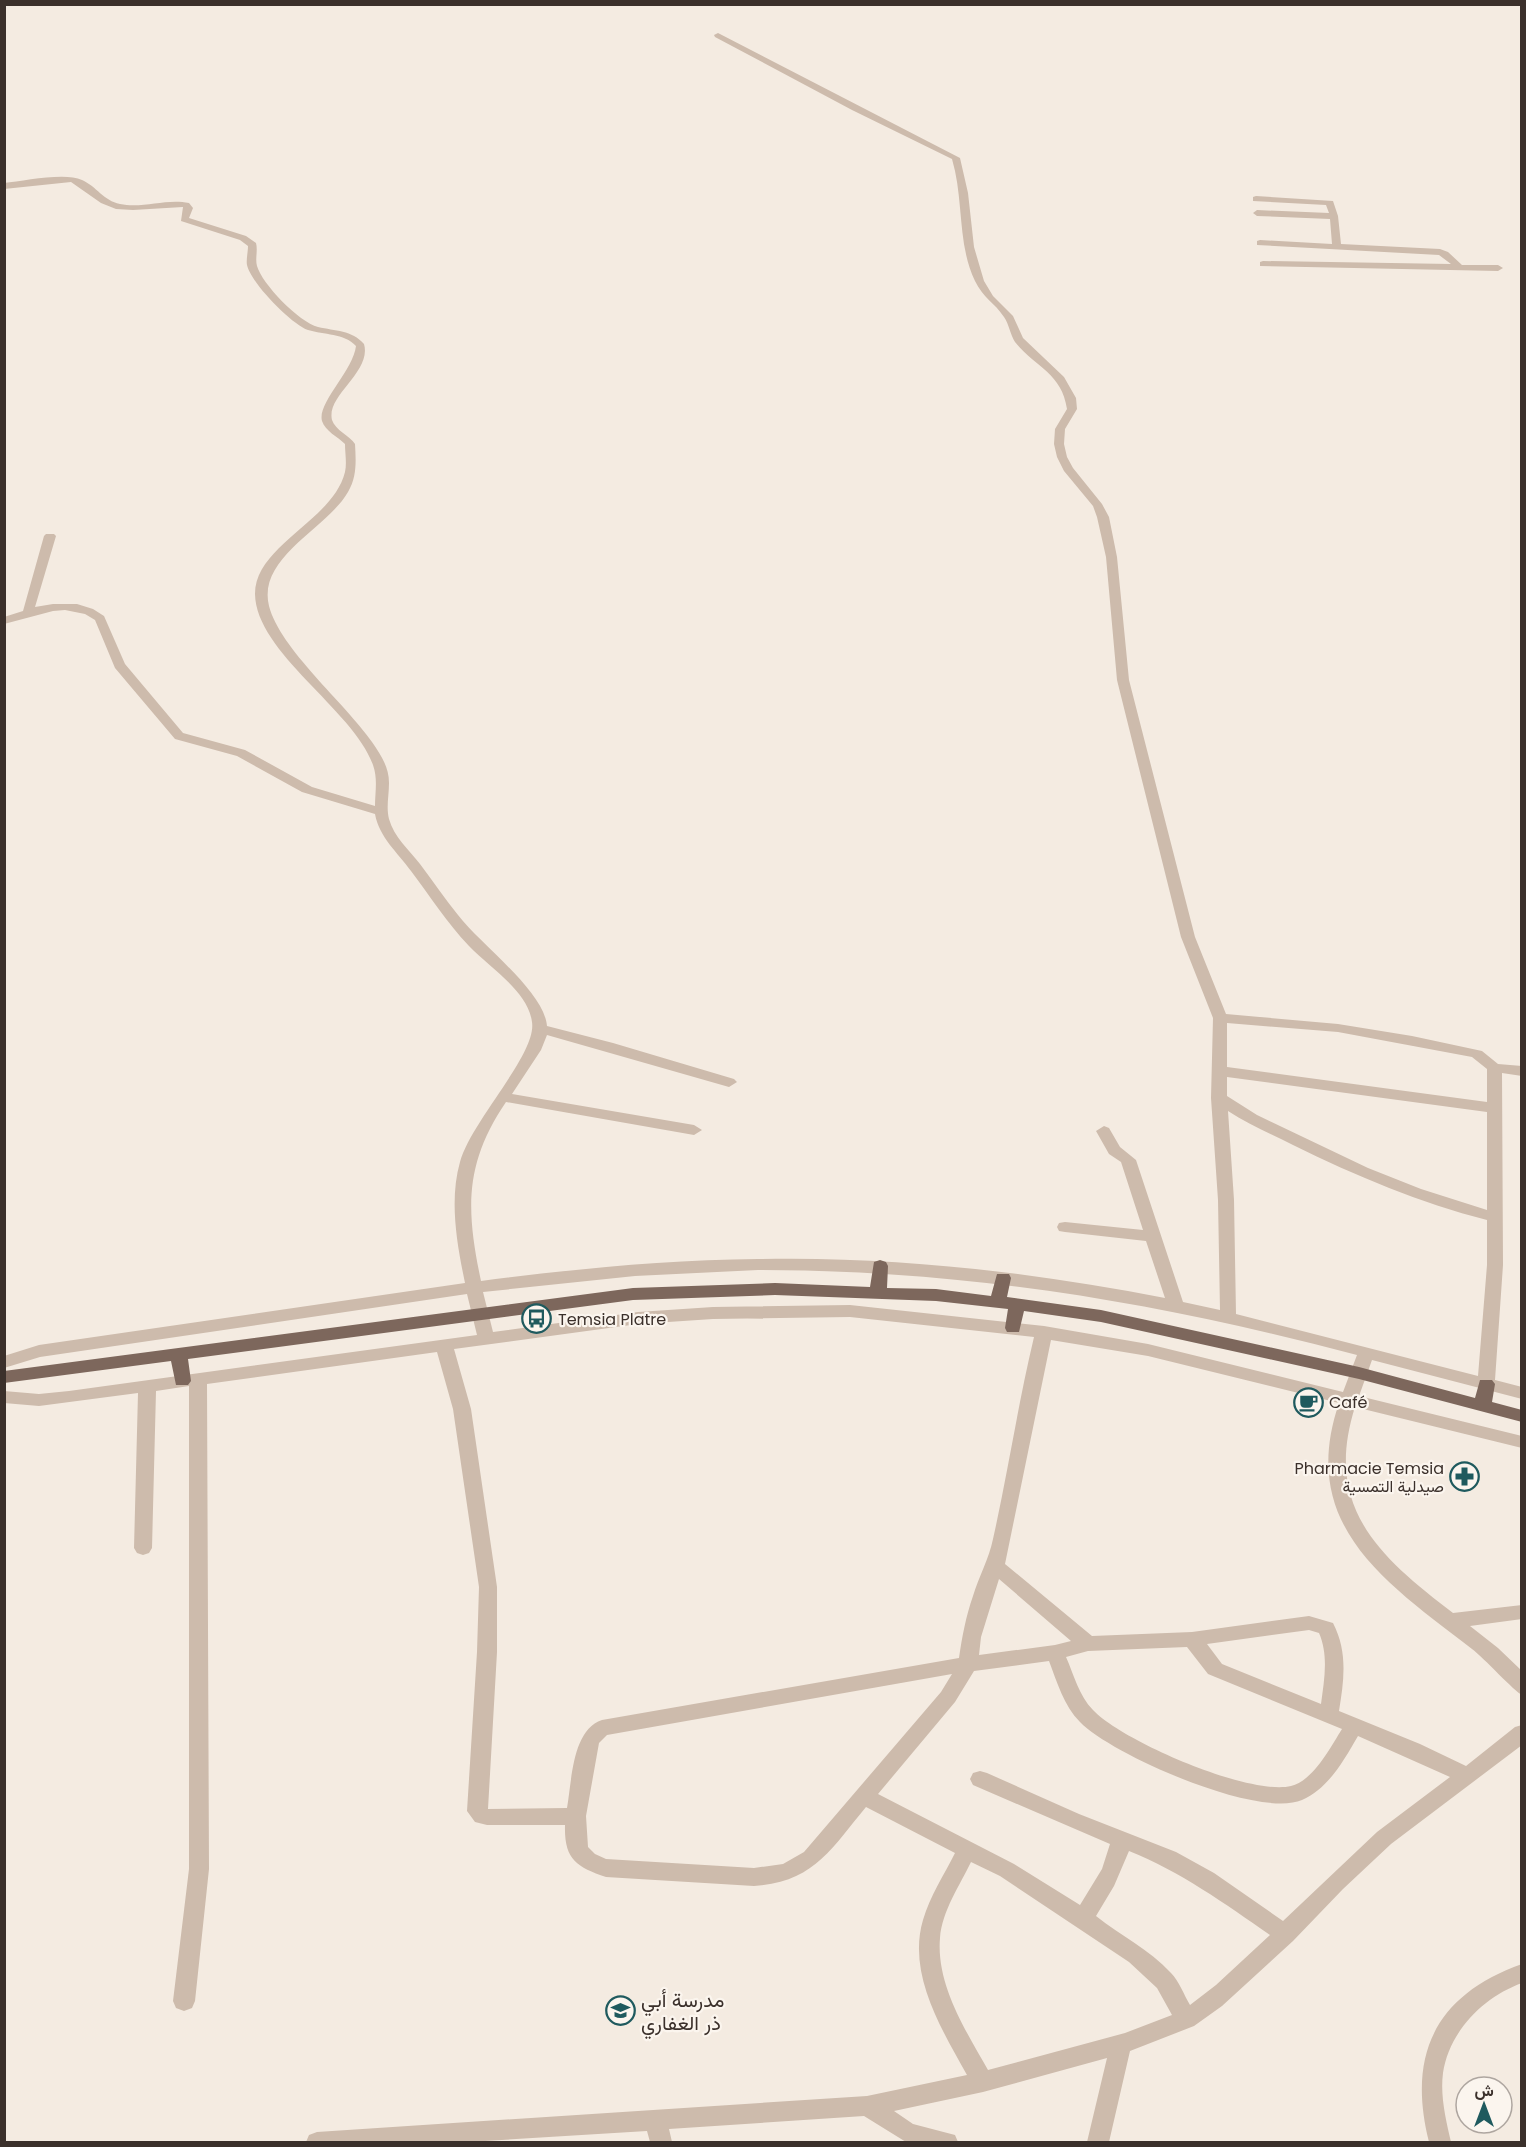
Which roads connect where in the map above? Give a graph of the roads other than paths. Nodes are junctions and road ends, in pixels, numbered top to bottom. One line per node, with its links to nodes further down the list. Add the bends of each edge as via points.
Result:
1 (718, 35): 15 (street, via 957,160 970,251 981,282 988,296 1005,313 1019,340 1069,389 1072,409 1061,425 1060,441 1065,463 1102,514 1113,565 1123,680 1188,937)
2 (4, 186): 14 (street, via 72,179 117,207 186,205 189,208 184,219 243,238 253,245 252,265 257,274 298,321 359,342 359,364 327,414 330,424 350,444 349,482 329,511 268,570 261,593 269,619 288,654 356,729 380,762)
3 (1256, 199): 5 (street, via 1329,203)
4 (1257, 213): 5 (street)
5 (1334, 216): 7 (street)
6 (1260, 243): 7 (street)
7 (1336, 247): 9 (street, via 1440,252)
8 (1263, 264): 9 (street)
9 (1460, 267): 10 (street)
10 (1498, 268)
11 (50, 536): 12 (street)
12 (28, 613): 13 (street); 14 (street, via 78,606 100,618 119,665 179,736 252,758 300,786 340,802)
13 (4, 621)
14 (380, 811): 16 (street, via 395,842 466,935 536,1010)
15 (1220, 1018): 17 (street, via 1338,1028 1412,1040 1477,1054); 18 (street)
16 (540, 1029): 20 (street); 21 (street, via 534,1050)
17 (1494, 1068): 19 (street); 23 (street)
18 (1220, 1071): 22 (street); 23 (street)
19 (1521, 1071)
20 (729, 1082)
21 (503, 1097): 24 (street); 31 (street, via 477,1138 467,1169 462,1223)
22 (1219, 1098): 26 (street, via 1326,1155 1462,1209); 37 (street)
23 (1494, 1108): 26 (street)
24 (694, 1130)
25 (1104, 1131): 28 (street, via 1114,1150 1128,1160)
26 (1495, 1217): 48 (street)
27 (1065, 1227): 28 (street)
28 (1153, 1236): 35 (street)
29 (880, 1266): 30 (street); 31 (street, via 773,1263 633,1268); 32 (main road)
30 (1003, 1278): 33 (main road); 35 (street)
31 (474, 1287): 36 (street); 44 (street, via 39,1351)
32 (878, 1292): 33 (main road); 36 (main road, via 707,1290 633,1294)
33 (998, 1302): 34 (main road)
34 (1017, 1304): 38 (main road); 45 (main road, via 1158,1327)
35 (1176, 1306): 37 (street)
36 (480, 1313): 40 (street); 42 (main road)
37 (1228, 1318): 43 (street)
38 (1013, 1328): 39 (street); 40 (street, via 850,1311 779,1311 638,1318)
39 (1044, 1332): 52 (street, via 1148,1350); 57 (street)
40 (486, 1339): 41 (street)
41 (444, 1345): 47 (street); 71 (street, via 462,1409 488,1587 477,1811 487,1817)
42 (179, 1353): 46 (main road); 47 (main road)
43 (1366, 1353): 45 (street); 48 (street)
44 (4, 1362)
45 (1359, 1373): 52 (street); 53 (main road)
46 (4, 1377)
47 (190, 1380): 49 (street); 77 (street, via 199,1869)
48 (1486, 1384): 50 (street); 53 (main road)
49 (147, 1386): 51 (street, via 39,1400); 56 (street)
50 (1521, 1393)
51 (4, 1397)
52 (1350, 1399): 55 (street); 59 (street, via 1335,1461 1343,1503 1354,1528 1383,1566)
53 (1483, 1406): 54 (main road)
54 (1521, 1416)
55 (1521, 1442)
56 (143, 1548)
57 (995, 1566): 61 (street); 63 (street, via 971,1637)
58 (1521, 1612): 59 (street)
59 (1450, 1621): 64 (street, via 1498,1661)
60 (1192, 1639): 61 (street); 65 (street, via 1215,1669); 65 (street, via 1309,1623 1326,1628 1336,1659)
61 (1088, 1644): 62 (street)
62 (1055, 1653): 63 (street); 66 (street, via 1078,1706 1088,1718 1136,1749 1233,1789 1270,1797 1295,1794 1330,1765)
63 (968, 1664): 70 (street, via 948,1697); 71 (street, via 602,1728 589,1742)
64 (1521, 1687)
65 (1329, 1714): 66 (street)
66 (1354, 1726): 68 (street)
67 (1521, 1733): 68 (street)
68 (1467, 1776): 75 (street, via 1386,1836 1339,1878)
69 (980, 1779): 72 (street)
70 (863, 1796): 71 (street, via 811,1858 797,1869 776,1876 681,1874 592,1864 577,1850); 73 (street)
71 (576, 1816)
72 (1122, 1838): 74 (street, via 1113,1869); 75 (street, via 1207,1879)
73 (966, 1851): 74 (street, via 1007,1870); 80 (street, via 933,1918 929,1956 954,2031)
74 (1083, 1918): 78 (street, via 1137,1955 1166,1981)
75 (1286, 1935): 78 (street, via 1232,1985)
76 (1521, 1973): 87 (street, via 1490,1987 1467,2006 1437,2053 1432,2075)
77 (184, 2001)
78 (1186, 2019): 79 (street)
79 (1120, 2044): 80 (street); 86 (street)
80 (983, 2082): 81 (street)
81 (867, 2106): 82 (street); 85 (street, via 908,2133)
82 (655, 2120): 83 (street); 84 (street)
83 (316, 2142)
84 (661, 2142)
85 (947, 2142)
86 (1098, 2142)
87 (1440, 2142)

